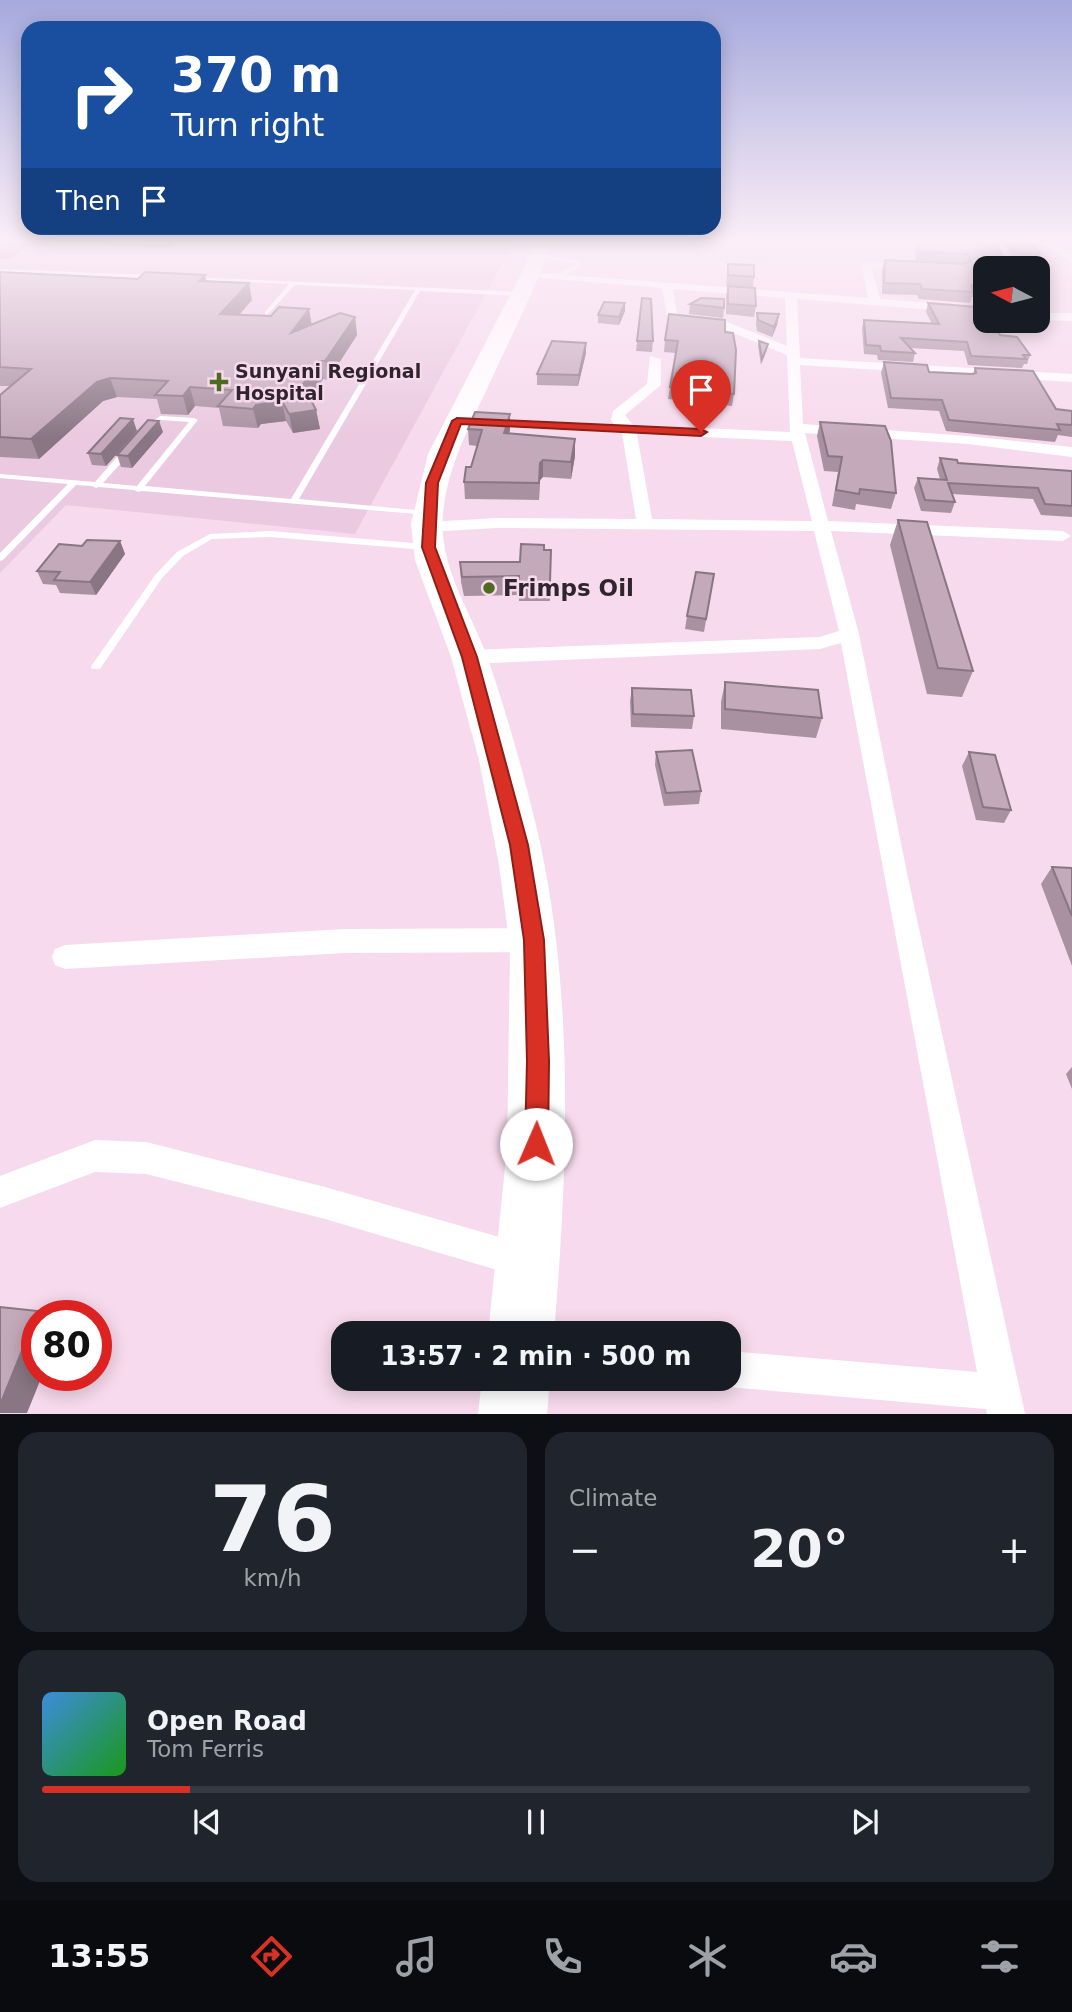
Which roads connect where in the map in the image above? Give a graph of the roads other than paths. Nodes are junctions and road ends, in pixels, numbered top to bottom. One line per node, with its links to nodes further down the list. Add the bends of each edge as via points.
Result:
1 (273, 306): 8 (lane)
2 (408, 306): 24 (lane)
3 (519, 306): 14 (highway)
4 (669, 306): 11 (street, via 672,318 721,324)
5 (791, 306): 11 (street)
6 (912, 306): 7 (street)
7 (973, 311)
8 (267, 313)
9 (1050, 315): 10 (street)
10 (1072, 317)
11 (793, 357): 13 (street); 16 (street)
12 (655, 359): 15 (street, via 654,385 618,414 618,420)
13 (1072, 378)
14 (457, 421): 15 (street); 27 (highway, via 432,483)
15 (629, 429): 16 (street); 25 (street)
16 (797, 433): 19 (street, via 968,440); 26 (street)
17 (139, 438): 23 (lane, via 156,419 194,420)
18 (131, 448): 22 (lane)
19 (1072, 453)
20 (0, 477): 21 (lane)
21 (73, 484): 22 (lane); 29 (lane)
22 (96, 486): 23 (lane)
23 (138, 490): 24 (lane)
24 (293, 502): 27 (lane)
25 (645, 525): 26 (street); 27 (street, via 497,523)
26 (821, 526): 28 (street); 30 (street)
27 (429, 529): 31 (highway); 32 (lane, via 210,537 180,554 159,576)
28 (1063, 536)
29 (0, 558)
30 (849, 634): 31 (street, via 820,643); 40 (street)
31 (469, 657): 33 (highway, via 514,822)
32 (96, 667)
33 (534, 940): 34 (street, via 345,942); 36 (highway, via 537,1089)
34 (65, 957)
35 (0, 1192): 36 (street, via 96,1156 146,1158)
36 (529, 1262): 37 (highway)
37 (522, 1321)
38 (741, 1371): 40 (street)
39 (515, 1391): 41 (highway)
40 (1002, 1403)
41 (512, 1413)

